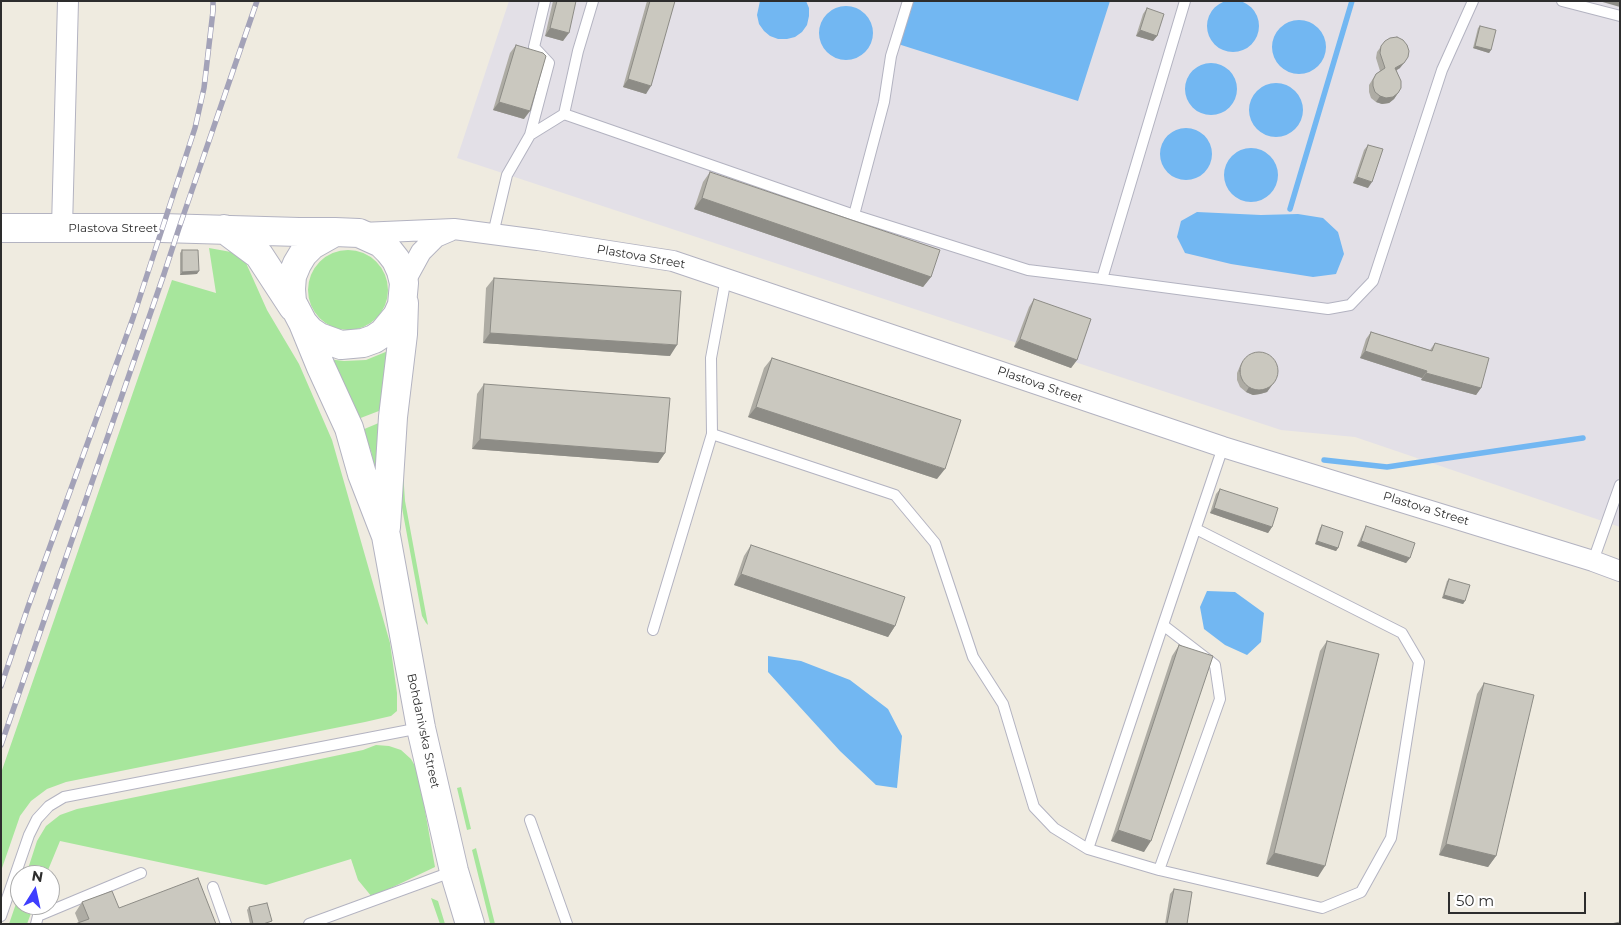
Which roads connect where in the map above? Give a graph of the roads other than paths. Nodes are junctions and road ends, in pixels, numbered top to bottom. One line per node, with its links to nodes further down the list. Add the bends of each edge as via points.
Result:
1 (68, 1): 12 (street)
2 (545, 1): 10 (lane, via 534,47 549,63)
3 (593, 1): 9 (lane)
4 (908, 1): 11 (lane, via 891,56 884,102)
5 (1185, 1): 19 (lane)
6 (1473, 1): 19 (lane, via 1442,70 1373,281 1350,305 1328,309)
7 (1562, 1): 8 (lane)
8 (1620, 16)
9 (564, 114): 10 (lane); 11 (lane)
10 (530, 135): 17 (lane, via 507,174)
11 (854, 215): 19 (lane, via 1028,270)
12 (62, 227): 13 (main road, Plastova Street); 14 (main road, Plastova Street)
13 (1, 228)
14 (224, 229): 16 (main road, Plastova Street); 21 (main road, via 259,255)
15 (454, 229): 16 (street, Plastova Street); 17 (street, Plastova Street); 20 (street, via 436,237 421,252)
16 (347, 233): 20 (main road, via 376,240 390,251 401,271); 21 (main road, via 312,245 296,264 291,289 292,302)
17 (493, 234): 18 (street, Plastova Street, via 674,261)
18 (726, 278): 22 (lane, via 711,358); 23 (street, Plastova Street)
19 (1102, 279)
20 (404, 289): 21 (main road, via 402,305 391,325 363,343 341,345 330,342 310,331); 26 (main road, Bohdanivska Street, via 404,325 393,417)
21 (300, 318): 26 (main road, Bohdanivska Street, via 349,428 362,474)
22 (712, 434): 30 (lane); 33 (lane, via 895,495 934,543 972,657 1003,704 1034,807 1054,828)
23 (1223, 447): 25 (lane); 27 (street, Plastova Street)
24 (1620, 485): 27 (lane)
25 (1196, 529): 29 (lane); 34 (lane, via 1402,633 1419,662 1391,838 1362,892 1322,908)
26 (386, 536): 31 (main road, Bohdanivska Street)
27 (1593, 561): 28 (street, Plastova Street)
28 (1620, 571)
29 (1164, 625): 33 (lane); 34 (lane, via 1215,665 1220,699)
30 (653, 630)
31 (421, 728): 35 (main road, Bohdanivska Street); 38 (lane, via 64,797 48,806 29,834)
32 (530, 820): 43 (lane)
33 (1088, 850): 34 (lane)
34 (1159, 870)
35 (454, 871): 41 (lane); 42 (main road, Bohdanivska Street)
36 (141, 873): 39 (lane, via 38,916)
37 (213, 888): 40 (lane)
38 (1, 916)
39 (36, 924)
40 (226, 924)
41 (309, 924)
42 (470, 924)
43 (567, 924)

